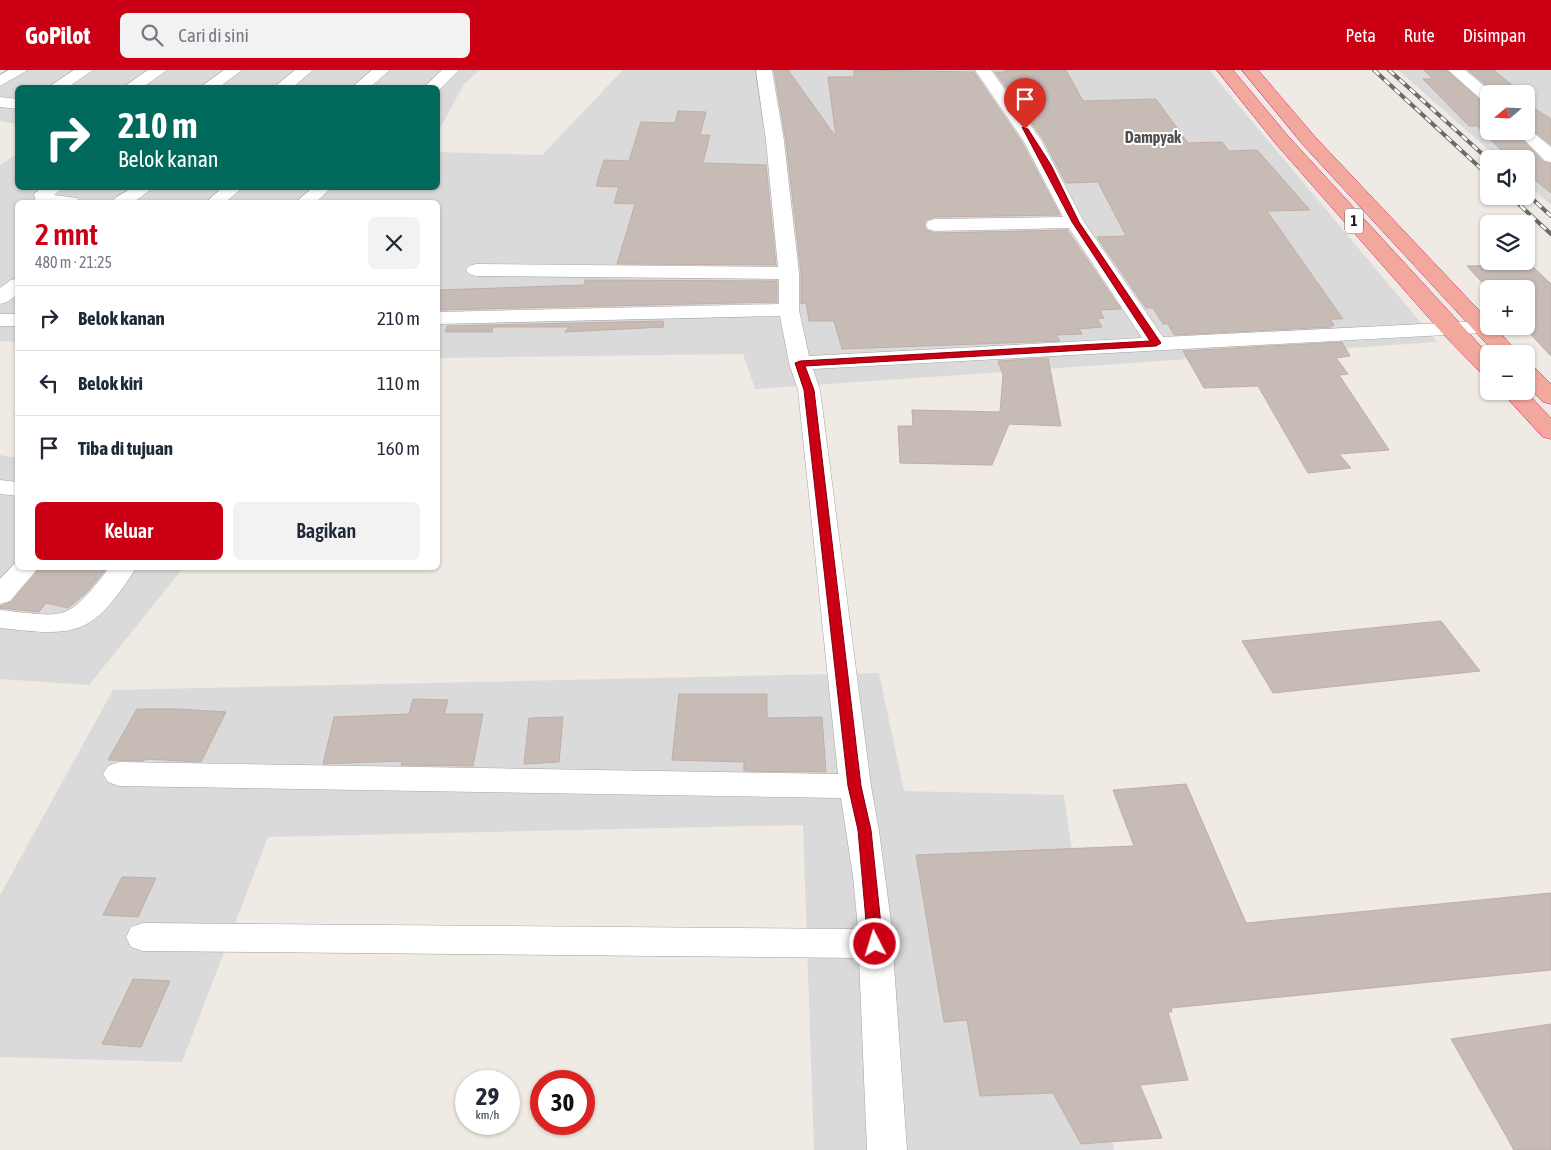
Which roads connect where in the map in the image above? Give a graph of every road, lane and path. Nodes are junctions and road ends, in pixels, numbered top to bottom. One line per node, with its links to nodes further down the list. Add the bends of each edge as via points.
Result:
1 (20, 70): 13 (street)
2 (85, 70): 14 (street)
3 (159, 70): 15 (street)
4 (234, 70): 16 (street)
5 (305, 70): 17 (street)
6 (382, 70): 18 (street)
7 (452, 70): 19 (street)
8 (764, 70): 36 (street)
9 (983, 70): 33 (street, via 1032,140)
10 (1456, 70): 20 (street)
11 (1228, 73): 12 (highway); 45 (highway, 1, via 1282,140)
12 (1252, 73): 43 (highway, 1, via 1310,142)
13 (0, 82)
14 (60, 85)
15 (135, 85)
16 (212, 85)
17 (285, 85)
18 (363, 85)
19 (435, 85)
20 (1480, 90)
21 (0, 102): 22 (street)
22 (15, 104)
23 (1533, 140): 24 (street)
24 (1551, 157)
25 (50, 190): 29 (street, via 43,194)
26 (141, 190): 30 (street)
27 (230, 190): 31 (street)
28 (320, 190): 32 (street)
29 (43, 200)
30 (125, 200)
31 (218, 200)
32 (307, 200)
33 (1076, 222): 34 (street); 47 (street)
34 (935, 225)
35 (476, 270): 36 (street)
36 (789, 273): 39 (street)
37 (15, 286): 38 (street)
38 (0, 298)
39 (789, 310): 40 (street); 50 (street)
40 (440, 318)
41 (0, 320): 42 (street)
42 (15, 320)
43 (1480, 325)
44 (1480, 327): 45 (street)
45 (1451, 329): 47 (street); 49 (highway, 1)
46 (1490, 335): 48 (highway, 1)
47 (1156, 343): 50 (street)
48 (1499, 345)
49 (1480, 359)
50 (800, 363): 60 (street, via 809,390)
51 (1535, 381): 52 (highway)
52 (1551, 396)
53 (1521, 400): 54 (highway)
54 (1551, 432)
55 (23, 570): 57 (street)
56 (121, 570): 58 (street, via 84,615 72,621 51,624)
57 (0, 595)
58 (0, 619)
59 (119, 774): 60 (street)
60 (855, 786): 62 (street, via 864,830)
61 (143, 936): 62 (street)
62 (875, 944): 63 (street)
63 (887, 1150)

